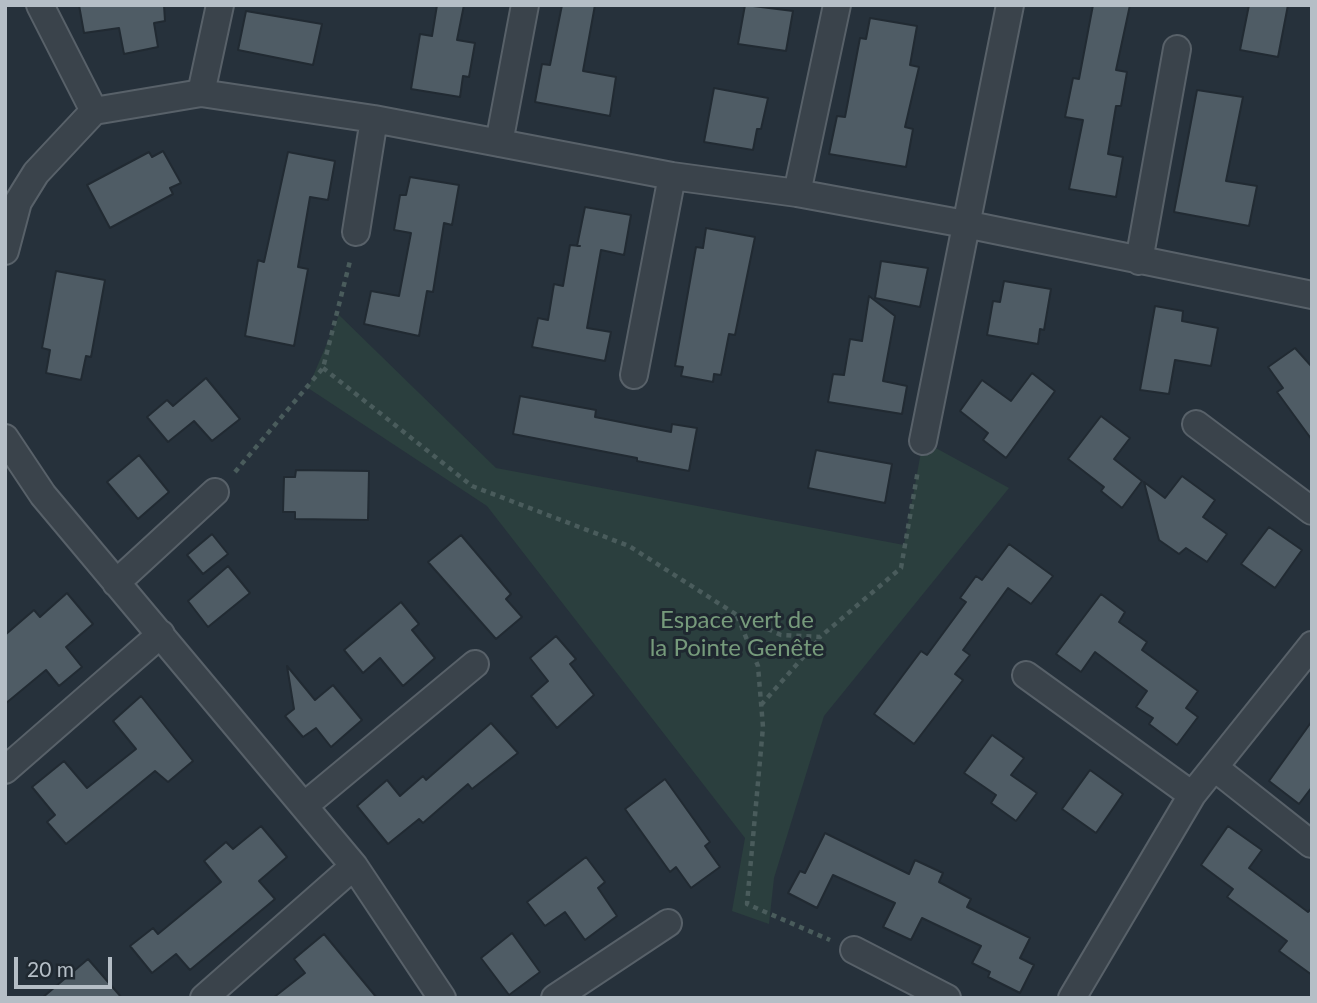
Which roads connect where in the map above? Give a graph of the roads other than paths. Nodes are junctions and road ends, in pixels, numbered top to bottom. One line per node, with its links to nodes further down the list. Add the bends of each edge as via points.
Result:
1 (40, 5): 8 (street)
2 (220, 5): 7 (street)
3 (525, 5): 10 (street)
4 (836, 5): 12 (street)
5 (1010, 5): 13 (street)
6 (1177, 50): 16 (street)
7 (201, 93): 8 (street); 9 (street)
8 (94, 111): 15 (street, via 36,173 18,202)
9 (374, 119): 10 (street); 14 (street)
10 (499, 143): 11 (street)
11 (672, 176): 12 (street); 18 (street)
12 (797, 194): 13 (street)
13 (965, 223): 16 (street); 21 (street)
14 (356, 232)
15 (5, 251)
16 (1139, 261): 17 (street)
17 (1312, 295)
18 (634, 375)
19 (1196, 424): 23 (street)
20 (5, 438): 24 (street, via 43,495)
21 (923, 441)
22 (215, 492): 24 (street)
23 (1312, 511)
24 (116, 583): 25 (street)
25 (161, 634): 30 (street); 32 (street)
26 (1312, 645): 29 (street)
27 (474, 664): 32 (street)
28 (1026, 676): 31 (street)
29 (1215, 768): 31 (street); 33 (street)
30 (5, 770)
31 (1192, 795): 41 (street)
32 (304, 806): 34 (street)
33 (1311, 844)
34 (354, 866): 37 (street); 38 (street)
35 (668, 923): 39 (street)
36 (853, 950): 40 (street)
37 (204, 998)
38 (442, 998)
39 (555, 998)
40 (947, 998)
41 (1072, 998)

